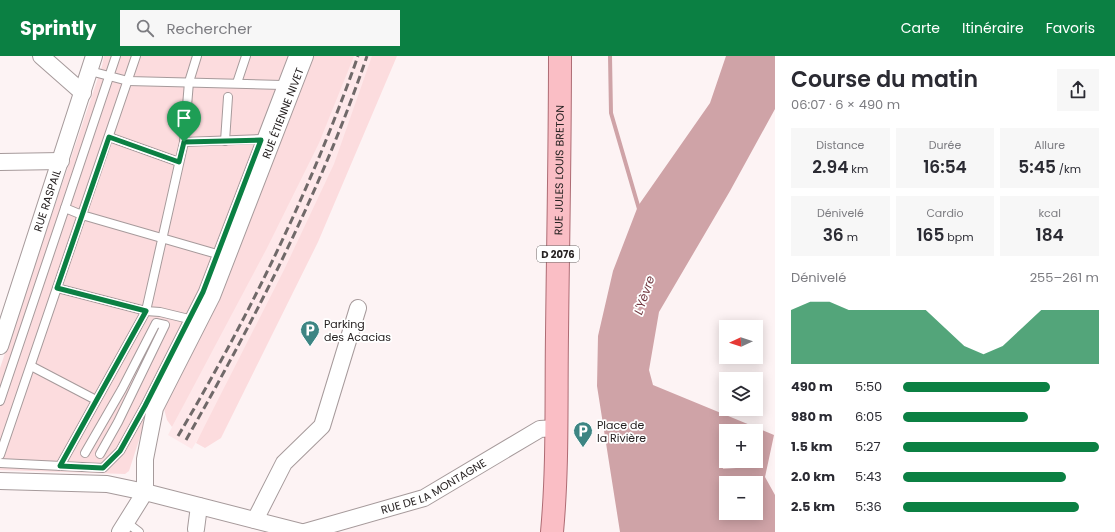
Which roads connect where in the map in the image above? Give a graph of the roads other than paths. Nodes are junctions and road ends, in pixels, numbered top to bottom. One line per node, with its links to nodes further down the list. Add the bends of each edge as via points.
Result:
1 (41, 56): 15 (street)
2 (116, 56): 10 (lane)
3 (136, 56): 11 (lane)
4 (197, 56): 12 (lane)
5 (246, 56): 13 (lane)
6 (293, 56): 14 (lane)
7 (305, 56): 45 (street, RUE ÉTIENNE NIVET, via 212,296 155,408 145,459)
8 (560, 56): 37 (main road, RUE JULES LOUIS BRETON / D 2076)
9 (92, 64): 10 (lane); 15 (street, RUE RASPAIL)
10 (109, 77): 11 (lane); 24 (lane)
11 (128, 81): 12 (lane); 17 (lane)
12 (189, 82): 13 (lane); 20 (lane)
13 (237, 83): 14 (lane)
14 (282, 85): 18 (lane)
15 (83, 93): 21 (street, RUE RASPAIL)
16 (228, 97): 19 (lane)
17 (109, 137): 23 (lane); 25 (lane)
18 (261, 140): 19 (lane); 27 (lane)
19 (225, 141): 20 (lane)
20 (184, 142): 23 (lane)
21 (61, 161): 22 (street); 33 (street, RUE RASPAIL)
22 (0, 162)
23 (179, 162): 26 (lane)
24 (65, 208): 25 (lane); 36 (lane)
25 (82, 215): 26 (lane); 28 (lane)
26 (162, 238): 27 (lane); 30 (lane)
27 (217, 254): 31 (lane)
28 (57, 288): 30 (lane); 34 (lane)
29 (358, 308): 47 (street, via 322,426 284,463)
30 (146, 311): 31 (lane); 32 (lane); 35 (lane)
31 (189, 320): 42 (lane, via 120,451 103,468)
32 (156, 323): 38 (lane); 39 (lane, via 165,325)
33 (0, 346)
34 (31, 366): 35 (lane); 40 (lane)
35 (96, 400): 42 (lane)
36 (0, 401)
37 (556, 428): 52 (street, RUE DE LA MONTAGNE, via 540,429 424,498); 53 (main road, D 2076)
38 (86, 453)
39 (100, 454)
40 (0, 455)
41 (0, 464): 42 (lane)
42 (62, 466): 44 (lane)
43 (0, 481): 44 (street)
44 (64, 483): 45 (street, via 106,484)
45 (145, 492): 46 (street); 48 (street)
46 (199, 506): 47 (street); 49 (street)
47 (256, 520): 51 (street)
48 (123, 527): 50 (lane)
49 (196, 529)
50 (139, 532)
51 (301, 532)
52 (305, 532)
53 (552, 532)

